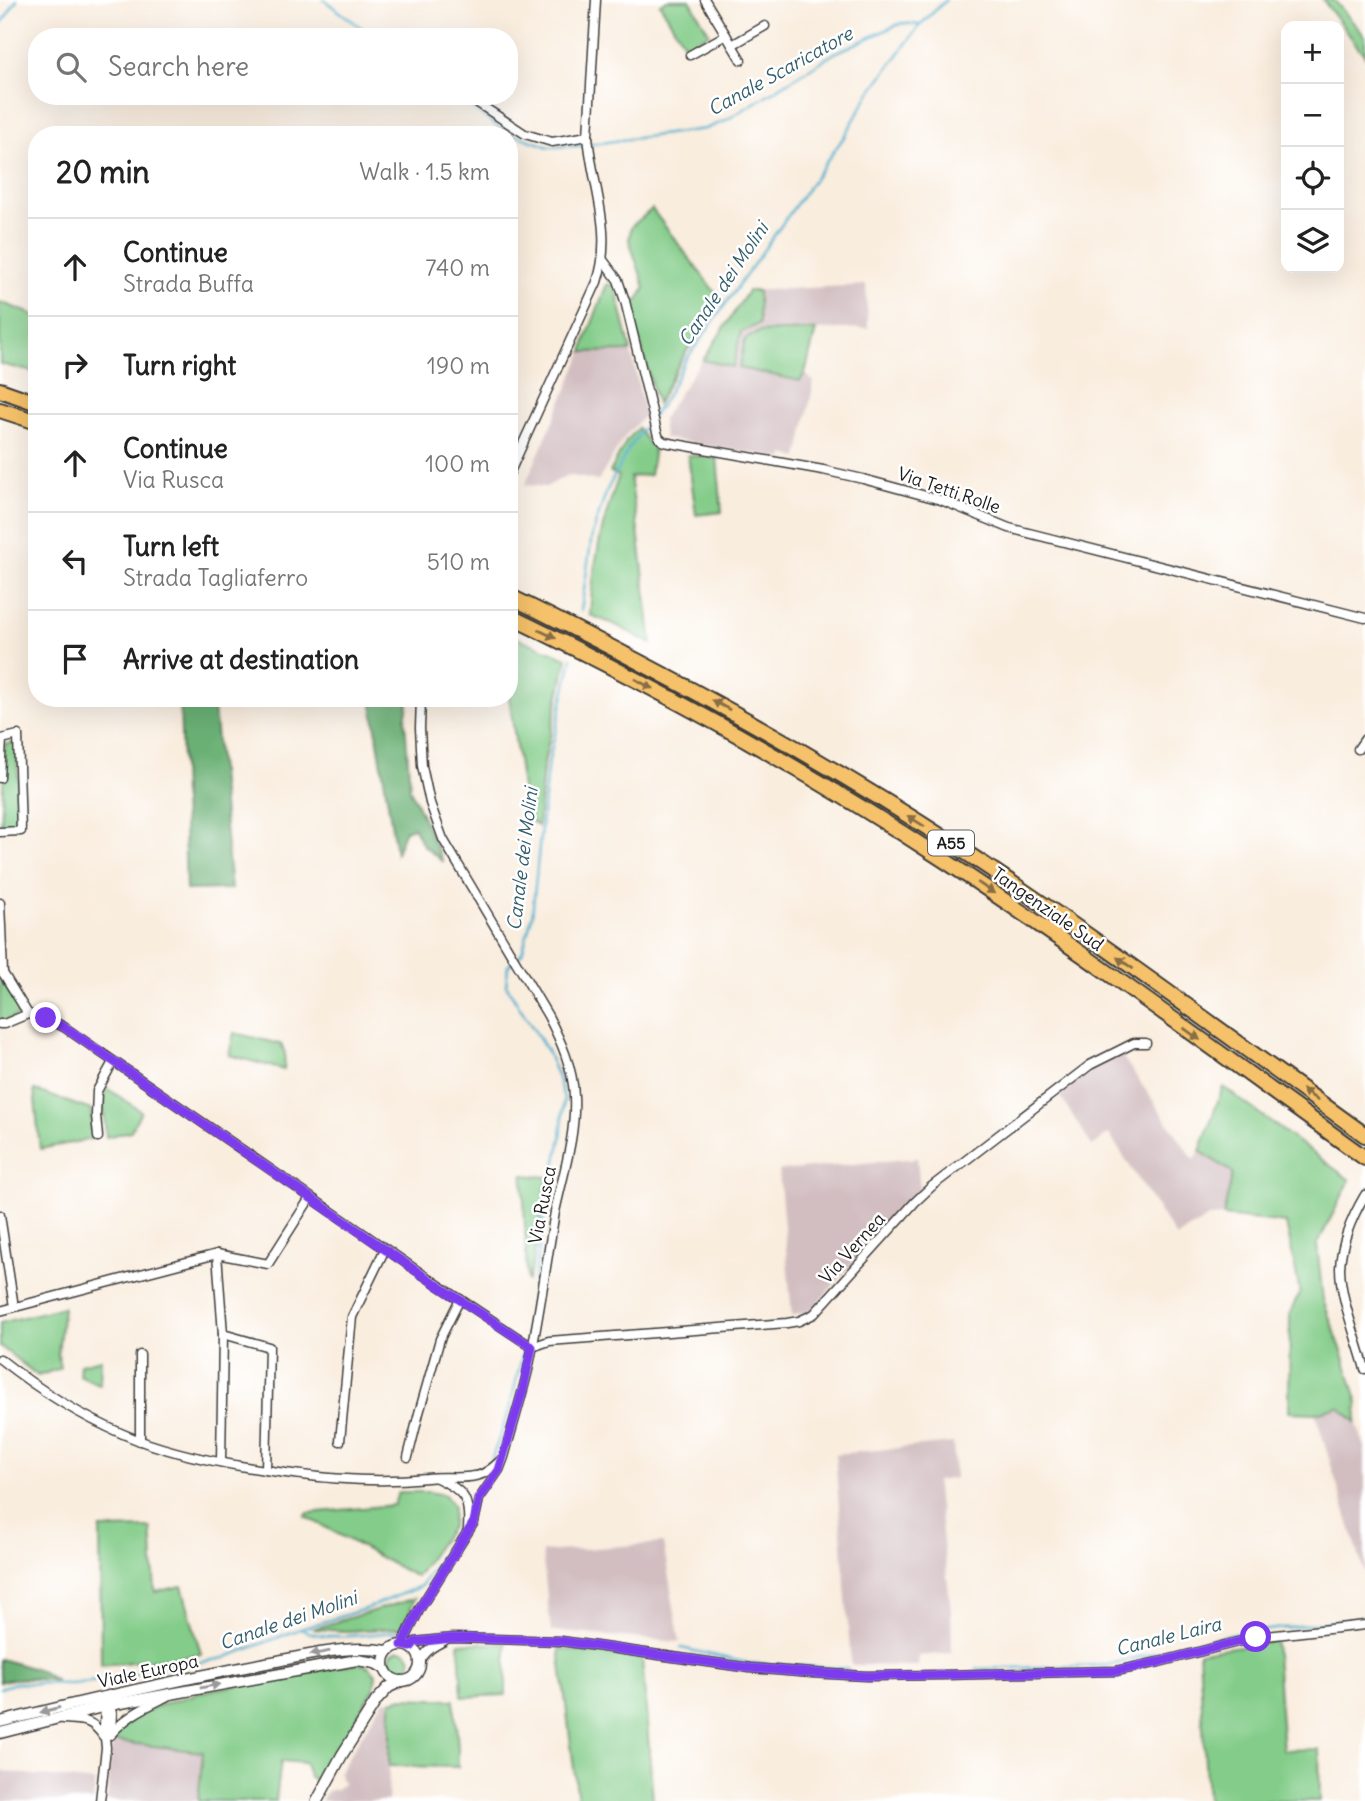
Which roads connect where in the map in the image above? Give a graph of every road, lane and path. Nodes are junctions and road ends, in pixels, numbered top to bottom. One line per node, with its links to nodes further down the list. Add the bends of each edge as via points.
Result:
1 (596, 0): 11 (street)
2 (705, 0): 4 (street)
3 (765, 26): 5 (street)
4 (726, 35): 5 (street); 6 (street)
5 (732, 45): 7 (street)
6 (690, 55)
7 (741, 60)
8 (481, 105): 9 (street)
9 (513, 126)
10 (518, 129): 11 (street, via 552,142)
11 (588, 138): 12 (street, via 602,210)
12 (603, 260): 17 (street); 19 (street, Via Tetti Rolle, via 618,280 651,411 664,442 863,479 941,500 1009,528)
13 (0, 390): 14 (highway)
14 (28, 400)
15 (0, 410): 16 (highway)
16 (28, 419)
17 (518, 454)
18 (518, 600): 32 (highway, Tangenziale Sud / A55, one-way to 18, via 953,844 756,725)
19 (1365, 618)
20 (518, 621): 34 (highway, Tangenziale Sud / A55, one-way to 34, via 750,742 945,861)
21 (421, 707): 44 (street, Via Rusca, via 422,766 443,839 562,1042 569,1067 574,1096 569,1155)
22 (1365, 739): 23 (street)
23 (1358, 749)
24 (0, 778): 25 (street, via 2,739 18,735 21,831)
25 (0, 832)
26 (0, 903): 27 (street)
27 (1, 972): 28 (street)
28 (28, 1014): 29 (street); 31 (street, via 64,1027)
29 (0, 1024)
30 (1146, 1044): 44 (street, Via Vernea, via 1134,1044 1090,1065 931,1187 807,1318 550,1341)
31 (113, 1062): 33 (street, via 97,1091); 36 (street)
32 (1365, 1135)
33 (98, 1137)
34 (1365, 1158)
35 (1365, 1195): 47 (street, via 1352,1218 1340,1268)
36 (310, 1198): 38 (street); 39 (street, via 268,1264)
37 (0, 1215): 41 (street)
38 (384, 1249): 40 (street); 49 (street, via 352,1317)
39 (218, 1254): 41 (street); 43 (street)
40 (460, 1299): 44 (street); 50 (street, via 440,1339)
41 (14, 1307): 42 (street)
42 (0, 1311)
43 (223, 1335): 52 (street); 53 (street, via 270,1348)
44 (532, 1347): 51 (street, Via Rusca)
45 (140, 1355): 48 (street)
46 (0, 1359): 48 (street, via 69,1408)
47 (1365, 1369)
48 (140, 1441): 52 (street)
49 (341, 1441)
50 (408, 1457)
51 (504, 1457): 54 (street); 56 (street, Via Rusca)
52 (221, 1462): 53 (street)
53 (266, 1470): 55 (street, via 334,1480)
54 (473, 1476): 55 (street); 56 (street, via 482,1480); 57 (street, via 461,1483)
55 (434, 1477): 57 (street, via 455,1486)
56 (485, 1489): 58 (street)
57 (463, 1496): 58 (street); 59 (street)
58 (479, 1499): 59 (street)
59 (468, 1529): 62 (street, via 420,1608)
60 (1365, 1625): 61 (street, via 1256,1637 1116,1671 943,1675 811,1673 561,1641)
61 (448, 1639): 62 (street); 64 (street, via 433,1646)
62 (406, 1646): 63 (street); 64 (street, via 416,1651)
63 (388, 1651): 65 (street); 69 (street, Viale Europa, one-way to 69, via 353,1648 203,1675)
64 (420, 1662): 66 (street, via 417,1673)
65 (385, 1670): 66 (street); 67 (street, Viale Europa, one-way to 65, via 357,1660); 68 (street)
66 (402, 1681): 68 (street)
67 (173, 1694): 69 (street, Viale Europa); 73 (street, via 134,1713)
68 (376, 1701): 75 (street)
69 (107, 1703): 70 (street, Viale Europa); 71 (street, Viale Europa, one-way to 71); 73 (street)
70 (57, 1718): 72 (street, Viale Europa); 73 (street, via 86,1720)
71 (0, 1722)
72 (0, 1733)
73 (107, 1740): 74 (street)
74 (100, 1801)
75 (317, 1801)

